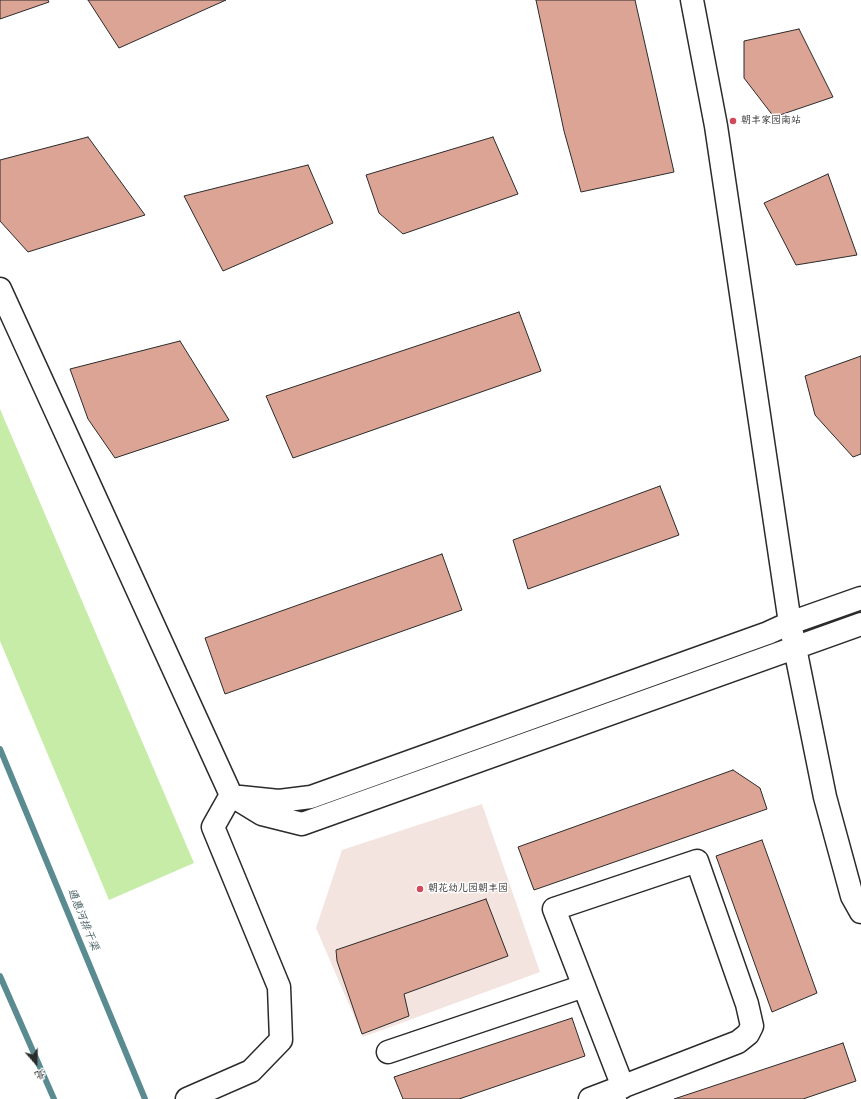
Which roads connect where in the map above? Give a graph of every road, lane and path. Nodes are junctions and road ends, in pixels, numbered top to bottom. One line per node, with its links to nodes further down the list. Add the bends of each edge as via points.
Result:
1 (692, 0): 4 (street, via 716,126)
2 (0, 288): 7 (street)
3 (861, 598): 4 (street)
4 (790, 623): 6 (street); 7 (street, via 310,797 279,802)
5 (861, 624): 6 (street)
6 (795, 648): 7 (street, via 302,824 262,814); 8 (street, via 825,797 852,896)
7 (231, 796): 12 (street, via 213,827 279,987 281,1040 251,1071)
8 (861, 912)
9 (584, 986): 10 (street); 11 (street); 11 (street, via 554,909 697,861 747,1004 752,1026 748,1034 738,1042)
10 (388, 1052)
11 (616, 1092): 13 (street)
12 (187, 1099)
13 (590, 1099)

